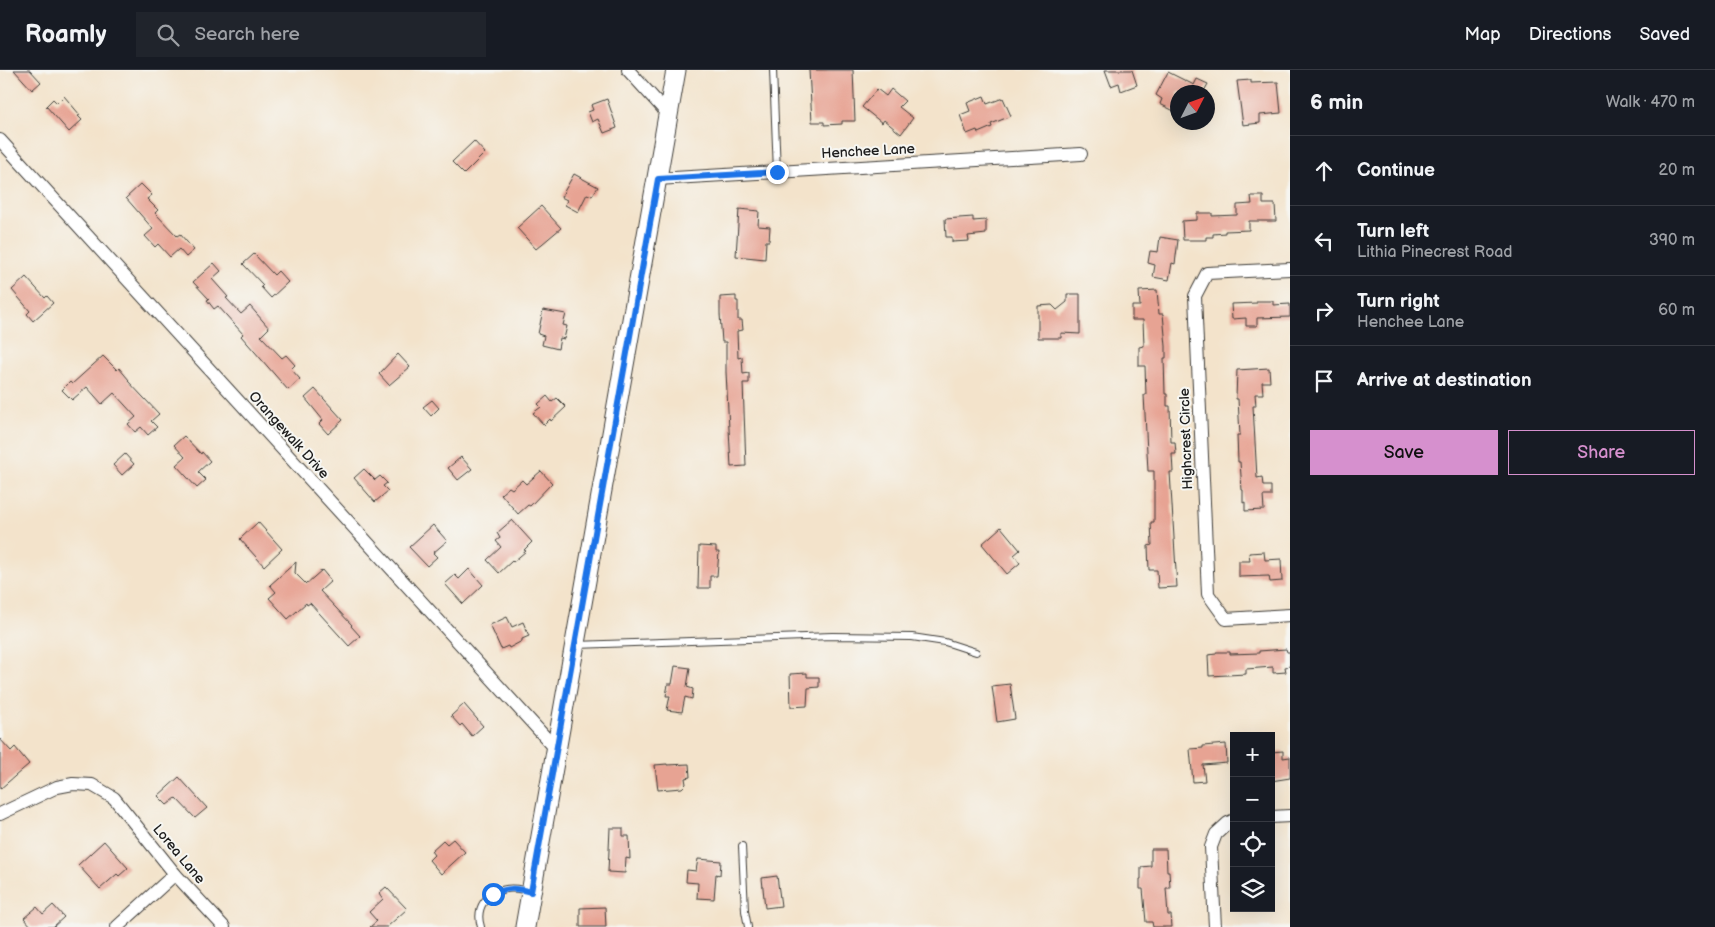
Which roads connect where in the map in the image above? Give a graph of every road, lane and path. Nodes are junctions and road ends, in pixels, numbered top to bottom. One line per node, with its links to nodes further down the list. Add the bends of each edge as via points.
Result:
1 (628, 70): 4 (street)
2 (676, 70): 4 (main road)
3 (774, 70): 7 (lane)
4 (668, 114): 8 (main road)
5 (0, 140): 13 (street, Orangewalk Drive)
6 (1081, 154): 7 (street, Henchee Lane)
7 (777, 172): 8 (street, Henchee Lane)
8 (658, 179): 11 (main road)
9 (1290, 269): 10 (street, Highcrest Circle, via 1207,273 1195,296 1208,594 1226,619)
10 (1290, 614)
11 (574, 645): 12 (lane, via 832,636 912,637 945,642); 13 (main road)
12 (976, 652)
13 (556, 749): 20 (main road)
14 (0, 814): 19 (street, Lorea Lane, via 57,787 92,785 114,798)
15 (1290, 816): 16 (street)
16 (1275, 817)
17 (1231, 822): 26 (street, via 1216,834 1211,847)
18 (742, 846): 25 (lane)
19 (175, 874): 21 (street); 22 (street, Lorea Lane)
20 (531, 892): 23 (lane, via 505,889 486,899 479,911); 24 (main road)
21 (117, 927)
22 (224, 927)
23 (481, 927)
24 (525, 927)
25 (748, 927)
26 (1215, 927)

